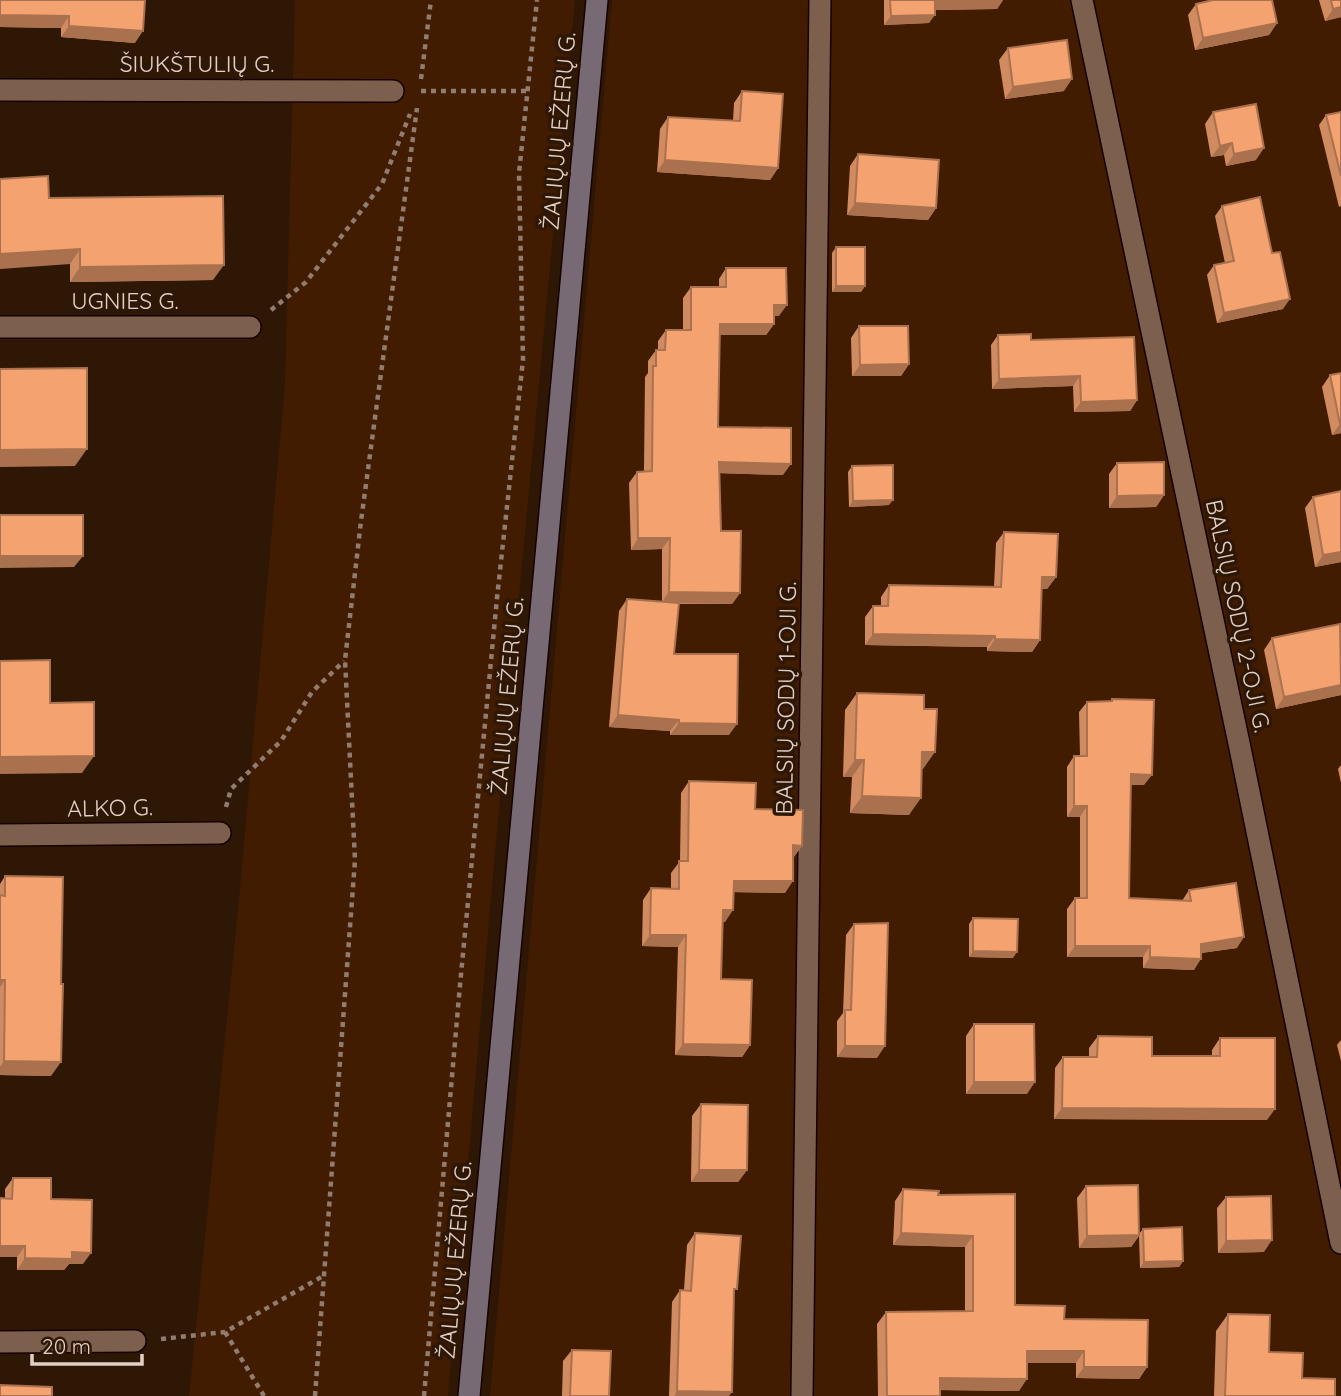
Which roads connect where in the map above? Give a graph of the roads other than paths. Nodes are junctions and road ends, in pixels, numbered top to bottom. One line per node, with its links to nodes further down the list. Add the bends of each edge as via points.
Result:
1 (597, 0): 13 (main road, ŽALIŲJŲ EŽERŲ G.)
2 (820, 0): 14 (street, BALSIŲ SODŲ 1-OJI G.)
3 (1082, 0): 10 (street, BALSIŲ SODŲ 2-OJI G.)
4 (0, 90): 5 (street, ŠIUKŠTULIŲ G.)
5 (393, 90)
6 (0, 327): 7 (street, UGNIES G.)
7 (250, 327)
8 (220, 833): 9 (street, ALKO G.)
9 (0, 835)
10 (1341, 1243)
11 (135, 1341): 12 (street)
12 (0, 1342)
13 (469, 1396)
14 (802, 1396)

